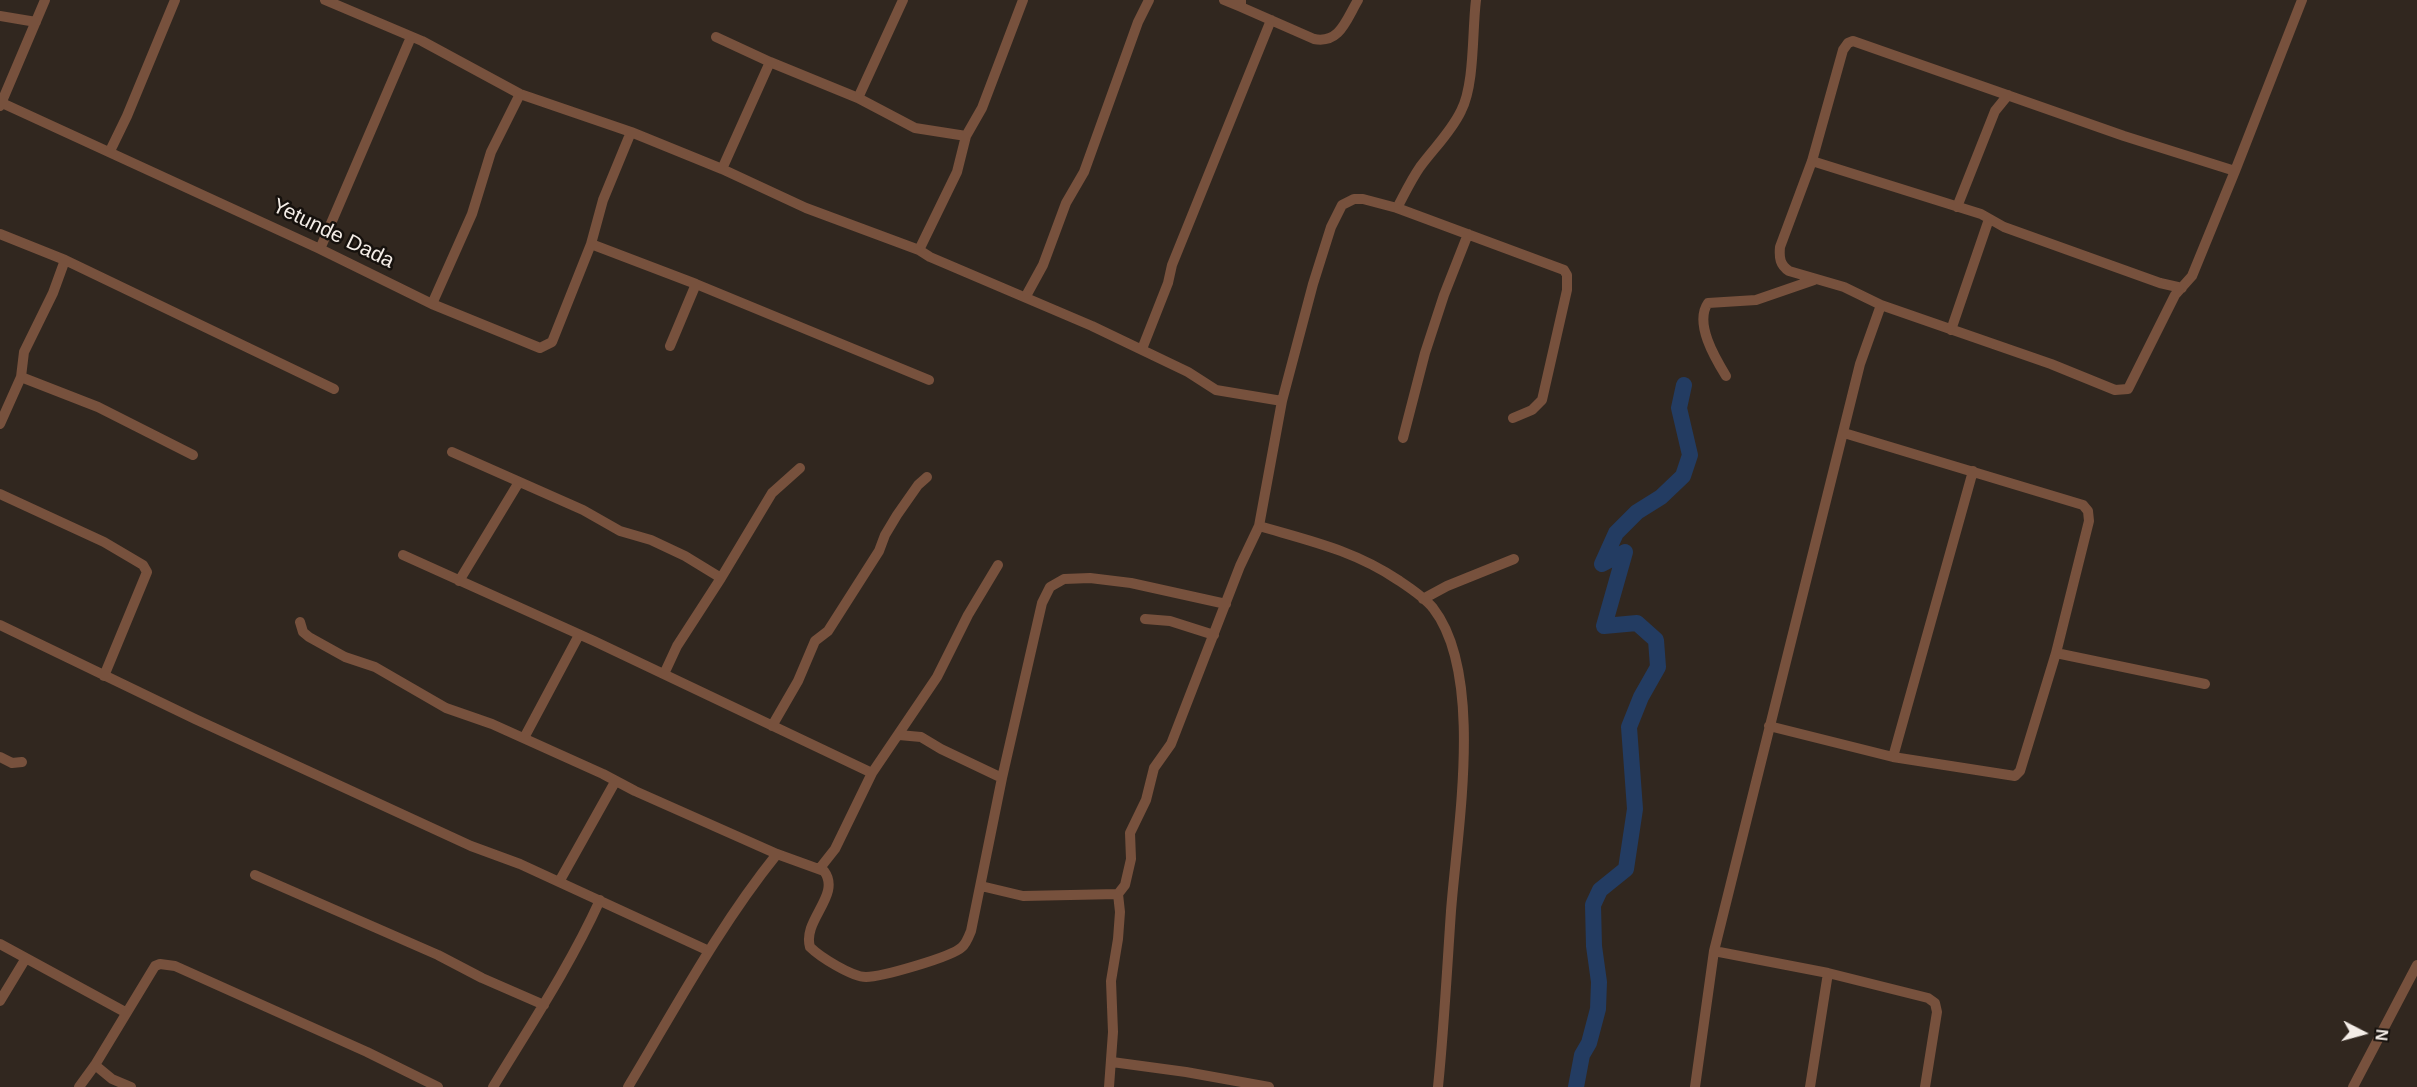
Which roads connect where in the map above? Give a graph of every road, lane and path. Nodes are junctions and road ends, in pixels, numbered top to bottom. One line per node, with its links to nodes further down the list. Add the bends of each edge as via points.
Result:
1 (45, 0): 14 (street)
2 (175, 0): 24 (street)
3 (325, 0): 15 (street)
4 (903, 0): 20 (street)
5 (1023, 0): 23 (street, via 982,108)
6 (1149, 0): 40 (street, via 1084,172 1066,203 1043,265)
7 (1224, 0): 11 (street)
8 (1358, 0): 13 (street, via 1335,38 1325,41)
9 (1476, 0): 29 (street, via 1472,64 1463,109 1418,169)
10 (2302, 0): 27 (street)
11 (1241, 3): 13 (street)
12 (0, 16): 14 (street)
13 (1270, 20): 45 (street)
14 (36, 22): 21 (street)
15 (411, 37): 18 (street); 34 (street)
16 (717, 37): 17 (street)
17 (770, 62): 20 (street); 26 (street)
18 (520, 94): 22 (street); 41 (street, via 492,152 472,214)
19 (2008, 95): 25 (street, via 1853,41 1843,50); 27 (street); 28 (street, via 1991,117)
20 (858, 98): 23 (street, via 915,128)
21 (1, 104): 24 (street, Yetunde Dada)
22 (631, 132): 26 (street); 33 (street, via 603,200)
23 (966, 136): 35 (street, via 957,172)
24 (110, 152): 34 (street, Yetunde Dada)
25 (1812, 161): 28 (street); 37 (street, via 1779,254 1783,267)
26 (722, 169): 35 (street, via 806,207)
27 (2235, 171): 39 (street, via 2192,276)
28 (1957, 207): 30 (street)
29 (1398, 208): 32 (street); 50 (street, via 1363,199 1342,205 1313,284)
30 (1989, 219): 39 (street); 43 (street)
31 (0, 234): 36 (street)
32 (1468, 234): 51 (street, via 1567,274 1567,290 1542,400 1532,410); 54 (street, via 1425,353)
33 (591, 244): 38 (street); 41 (street, Yetunde Dada, via 548,346 540,348)
34 (320, 249): 41 (street, Yetunde Dada)
35 (919, 250): 40 (street)
36 (65, 260): 47 (street, via 24,352); 49 (street)
37 (1814, 280): 42 (street, via 1844,286); 46 (street, via 1756,300 1708,303 1704,311 1706,333)
38 (696, 284): 44 (street); 48 (street)
39 (2182, 288): 43 (street, via 2169,306 2131,386 2123,390)
40 (1026, 296): 45 (street)
41 (432, 304)
42 (1881, 305): 43 (street); 53 (street, via 1860,364)
43 (1951, 330)
44 (670, 346)
45 (1142, 349): 50 (street, via 1216,390)
46 (1726, 376)
47 (21, 377): 52 (street); 56 (street, via 98,407)
48 (929, 380)
49 (334, 389)
50 (1282, 401): 62 (street)
51 (1513, 418)
52 (0, 424)
53 (1844, 433): 58 (street); 80 (street)
54 (1403, 438)
55 (452, 452): 60 (street)
56 (193, 455)
57 (800, 468): 66 (street, via 772,493)
58 (1973, 471): 75 (street, via 2075,502 2088,511 2089,521); 84 (street)
59 (927, 477): 79 (street, via 897,515 828,631 815,642)
60 (519, 482): 66 (street, via 620,531 685,556); 67 (street)
61 (0, 494): 77 (street, via 104,542 143,565 147,576)
62 (1259, 526): 68 (street, via 1349,552 1377,566); 69 (street)
63 (403, 555): 67 (street)
64 (1514, 559): 68 (street)
65 (998, 565): 81 (street, via 937,677)
66 (721, 578): 76 (street, via 677,646)
67 (459, 581): 74 (street)
68 (1423, 599): 114 (street, via 1433,608 1454,652 1464,738)
69 (1226, 604): 73 (street); 87 (street, via 1090,578 1064,579 1050,587 1042,603)
70 (1145, 619): 73 (street, via 1170,621)
71 (300, 622): 82 (street, via 309,637 345,657 375,667 446,708)
72 (0, 625): 77 (street)
73 (1214, 634): 94 (street, via 1171,744 1154,768 1146,800 1130,833 1131,859 1125,885)
74 (579, 635): 76 (street); 82 (street)
75 (2056, 653): 78 (street); 84 (street, via 2020,771 2015,776)
76 (664, 674): 79 (street)
77 (104, 676): 92 (street, via 471,846)
78 (2205, 684)
79 (772, 726): 86 (street)
80 (1769, 726): 84 (street); 98 (street)
81 (899, 735): 86 (street); 87 (street, via 921,737)
82 (524, 738): 88 (street)
83 (0, 757): 85 (street, via 12,763)
84 (1893, 757)
85 (22, 762)
86 (872, 773): 90 (street, via 835,849)
87 (1002, 778): 93 (street)
88 (615, 782): 89 (street); 92 (street)
89 (777, 854): 90 (street); 97 (street)
90 (819, 868): 93 (street, via 830,882 810,933 810,947 849,974 867,977 963,947 971,931)
91 (255, 875): 103 (street)
92 (559, 882): 95 (street)
93 (981, 886): 94 (street, via 1023,896)
94 (1118, 894): 105 (street, via 1118,939 1111,981)
95 (600, 900): 97 (street); 103 (street)
96 (0, 944): 99 (street)
97 (709, 951): 111 (street)
98 (1714, 951): 101 (street); 115 (street)
99 (26, 958): 102 (street); 104 (street)
100 (2417, 965): 118 (street)
101 (1828, 973): 116 (street); 117 (street, via 1935,1003 1937,1012)
102 (0, 1001)
103 (544, 1005): 110 (street)
104 (125, 1012): 106 (street); 109 (street, via 155,966 175,966)
105 (1112, 1062): 112 (street); 113 (street)
106 (95, 1065): 107 (street); 108 (street)
107 (79, 1087)
108 (131, 1087)
109 (438, 1087)
110 (494, 1087)
111 (628, 1087)
112 (1109, 1087)
113 (1269, 1087)
114 (1438, 1087)
115 (1695, 1087)
116 (1810, 1087)
117 (1925, 1087)
118 (2353, 1087)

